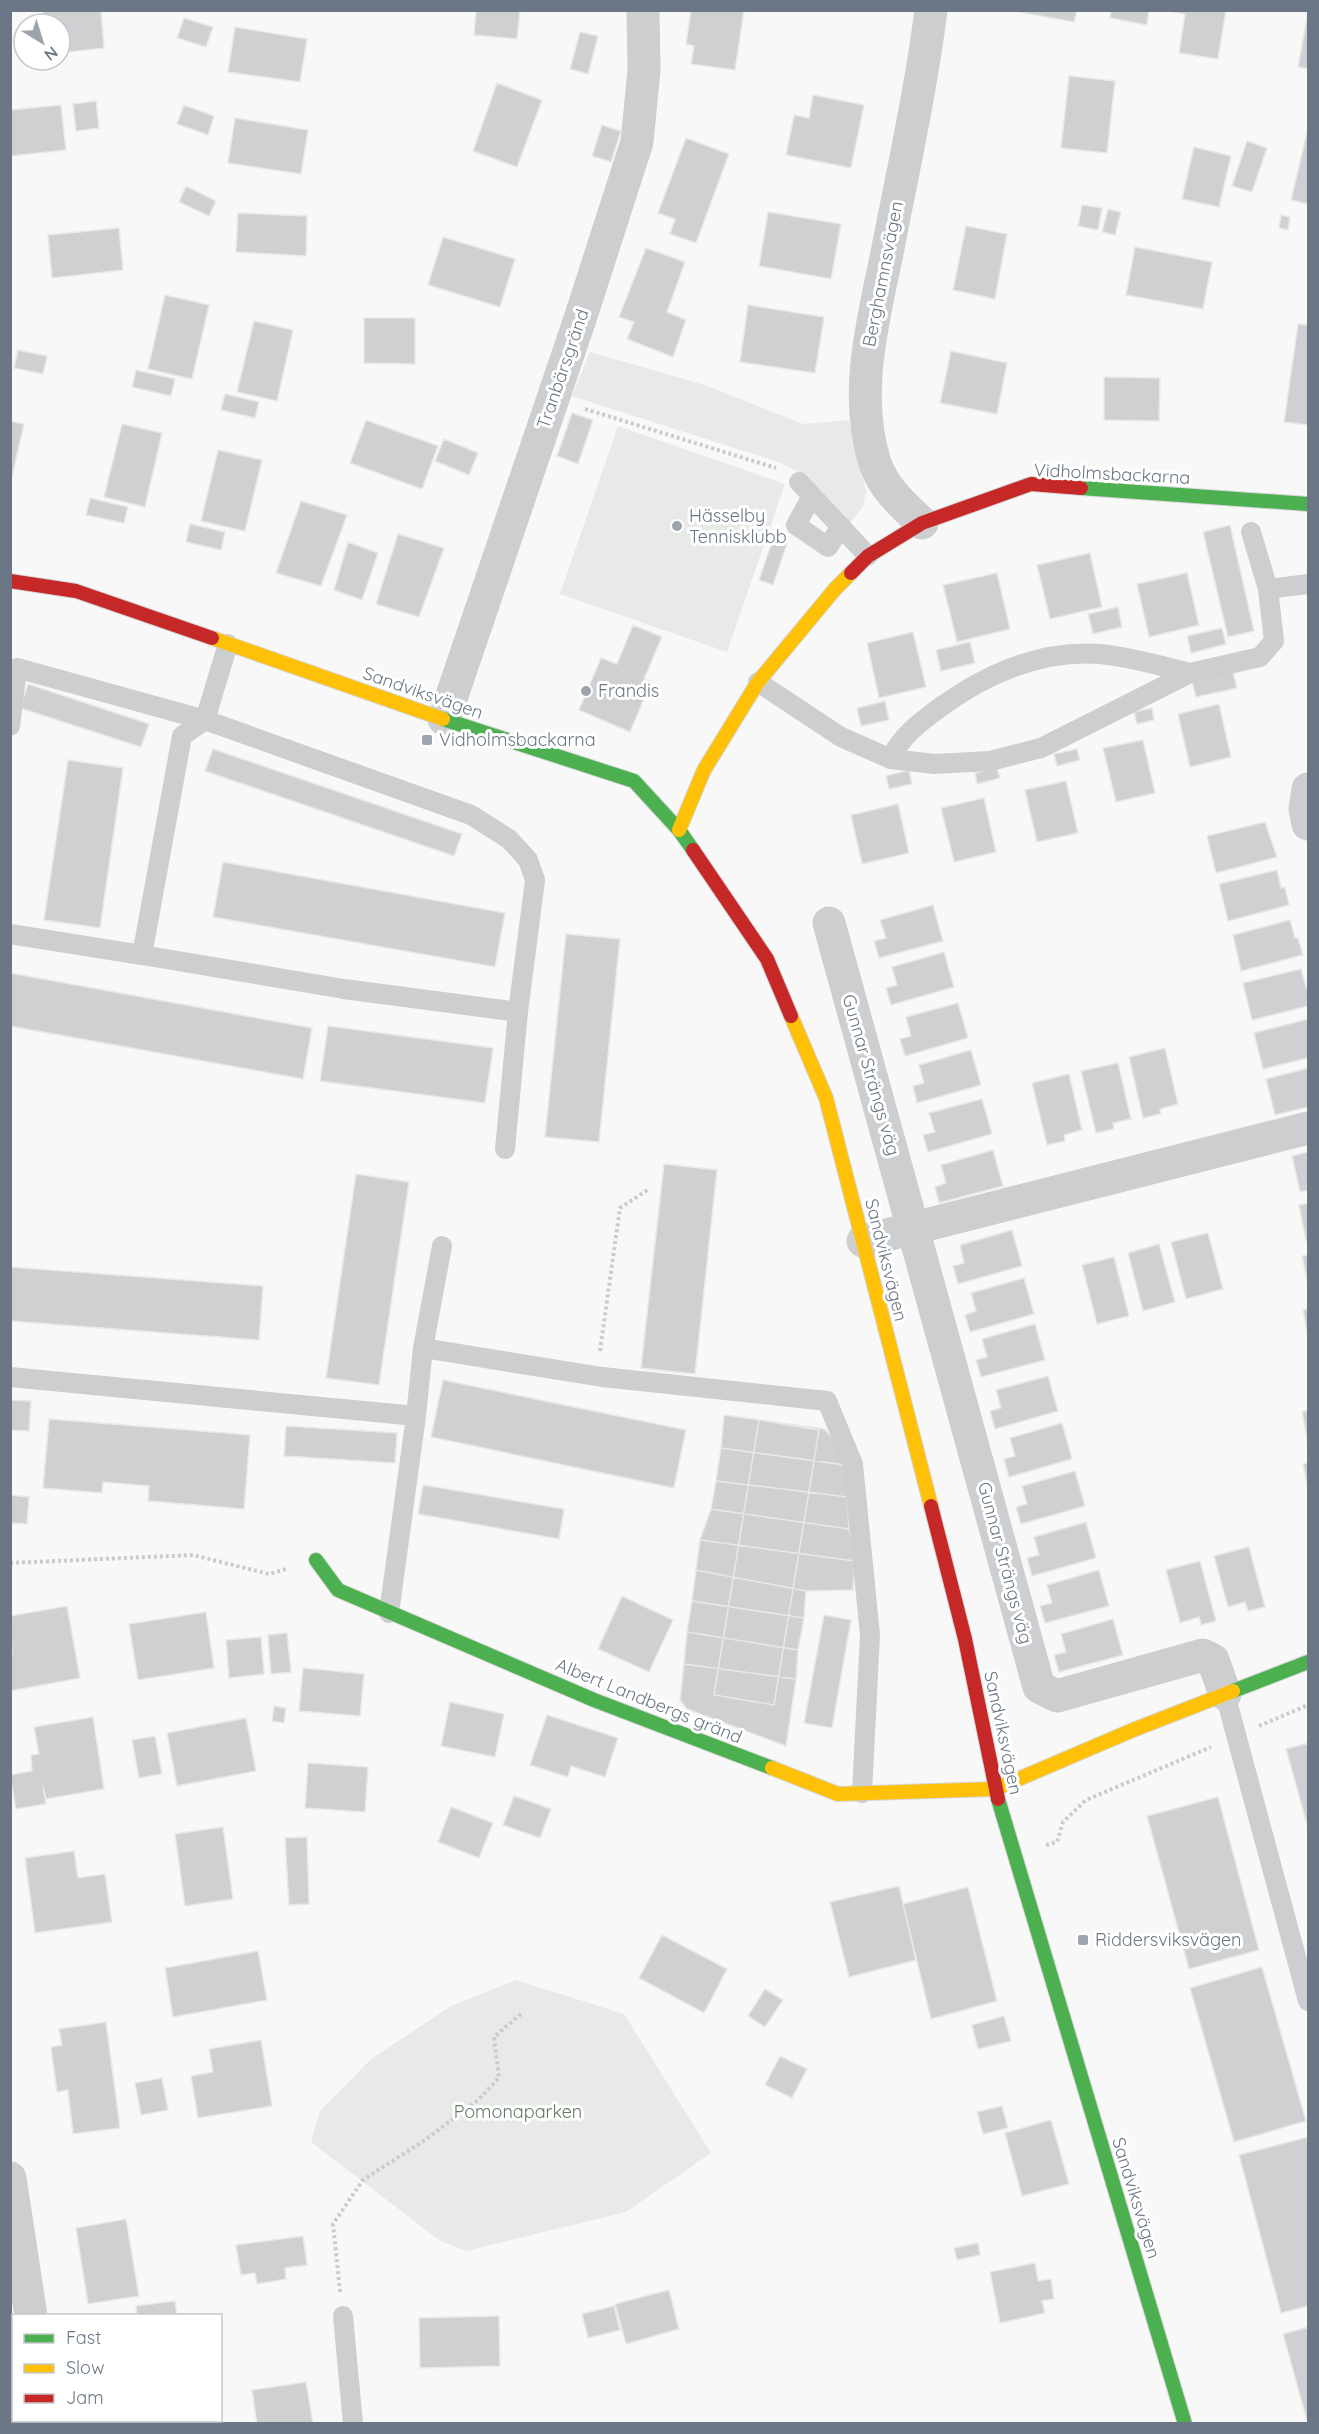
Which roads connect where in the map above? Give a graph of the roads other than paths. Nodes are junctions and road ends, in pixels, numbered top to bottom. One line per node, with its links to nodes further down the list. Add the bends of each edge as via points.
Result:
1 (643, 10): 15 (street, Tranbärsgränd, via 644,70 637,142)
2 (931, 10): 4 (street, Berghamnsvägen, via 923,71 867,353 864,401 876,463 891,495)
3 (1308, 504): 4 (street, Vidholmsbackarna, via 1031,484)
4 (922, 523): 7 (street, Vidholmsbackarna)
5 (841, 526): 5 (lane, via 805,489 796,525 828,547); 7 (lane)
6 (1251, 532): 10 (lane)
7 (868, 556): 14 (street, Vidholmsbackarna, via 835,589)
8 (10, 581): 11 (street, Sandviksvägen, via 76,591)
9 (1308, 584): 10 (lane)
10 (1268, 589): 13 (lane, via 1274,641 1260,657)
11 (228, 644): 15 (street, Sandviksvägen); 16 (lane)
12 (14, 668): 16 (lane); 17 (lane)
13 (1191, 673): 18 (lane, via 1041,748 990,761 934,764); 18 (lane, via 1099,654 1041,658 1019,664 970,686 922,720 895,749)
14 (758, 682): 18 (lane, via 841,737); 21 (street, Vidholmsbackarna, via 704,770)
15 (444, 719): 21 (street, Sandviksvägen, via 634,781)
16 (205, 720): 24 (lane, via 182,736); 25 (lane, via 471,815 509,838 528,860 535,880)
17 (10, 726)
18 (891, 759)
19 (1308, 789): 20 (street)
20 (1308, 824)
21 (679, 830): 29 (street, Sandviksvägen, via 767,959 826,1098)
22 (829, 923): 28 (street, Gunnar Strängs väg)
23 (10, 934): 24 (lane)
24 (142, 956): 25 (lane)
25 (518, 1012): 27 (lane)
26 (1308, 1128): 28 (street)
27 (505, 1149)
28 (913, 1228): 29 (street); 37 (street, Gunnar Strängs väg, via 1039,1687 1057,1696 1203,1655 1213,1660)
29 (862, 1241): 38 (street, Sandviksvägen, via 964,1639)
30 (442, 1246): 31 (lane)
31 (423, 1348): 33 (lane); 39 (lane, via 596,1376 827,1401 853,1464 870,1635)
32 (10, 1377): 33 (lane)
33 (416, 1416): 35 (lane)
34 (316, 1560): 35 (street, Albert Landbergs gränd, via 338,1590)
35 (389, 1612): 39 (street, Albert Landbergs gränd, via 594,1700 838,1794)
36 (1308, 1662): 37 (street)
37 (1226, 1694): 38 (street); 40 (lane)
38 (994, 1789): 39 (street, Albert Landbergs gränd); 45 (street, Sandviksvägen)
39 (862, 1793)
40 (1308, 2001)
41 (10, 2178): 42 (street)
42 (31, 2314)
43 (343, 2316): 44 (lane)
44 (353, 2424)
45 (1185, 2424)

